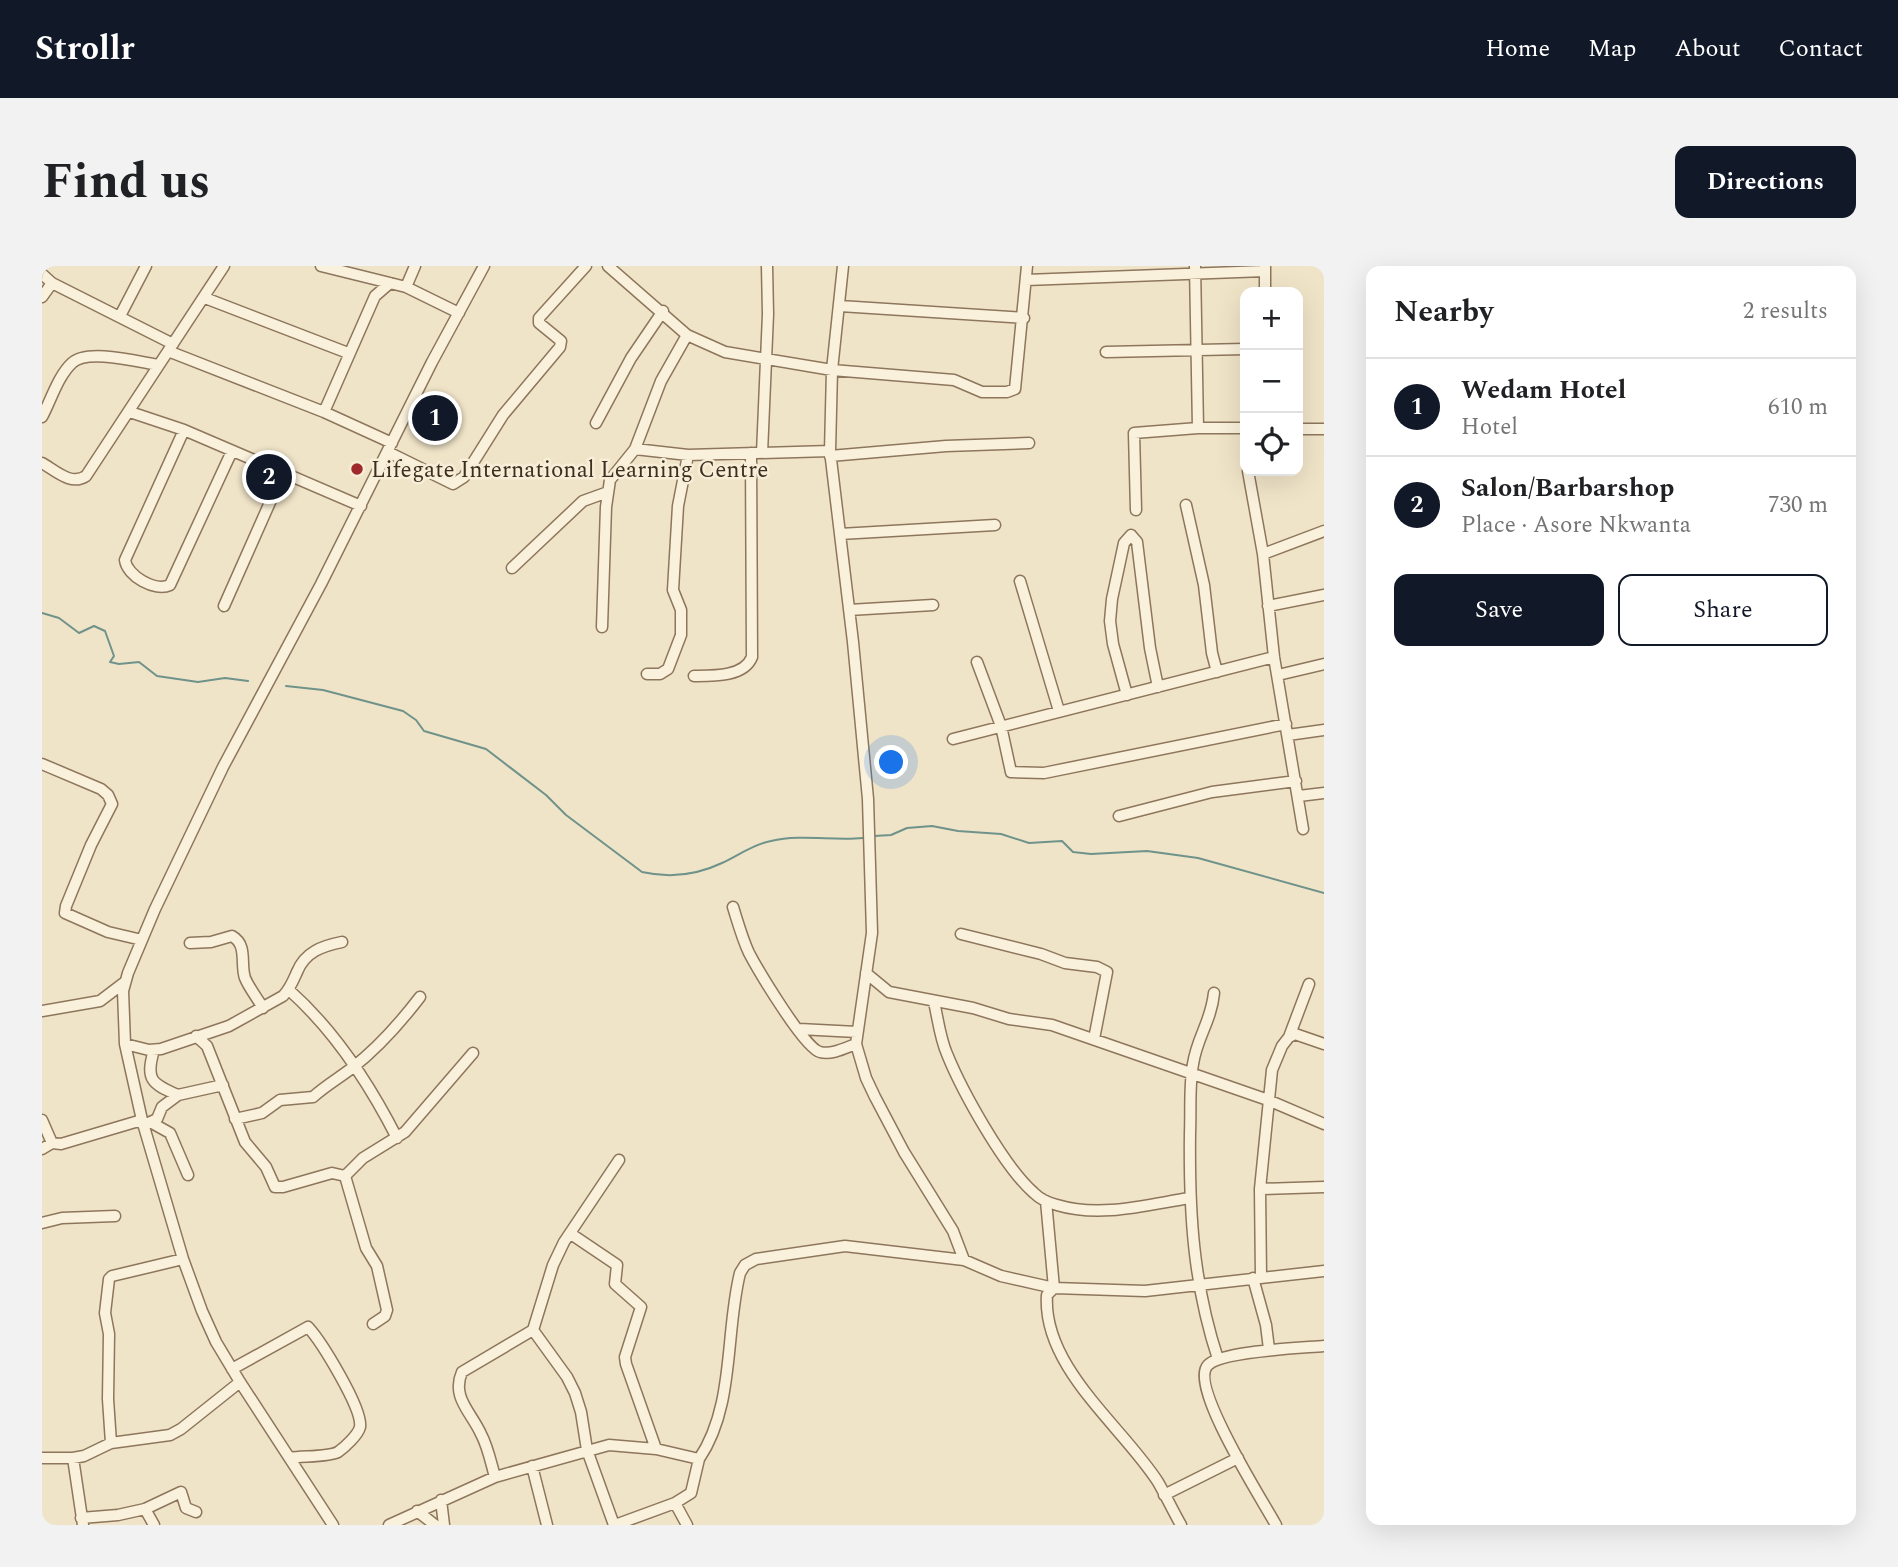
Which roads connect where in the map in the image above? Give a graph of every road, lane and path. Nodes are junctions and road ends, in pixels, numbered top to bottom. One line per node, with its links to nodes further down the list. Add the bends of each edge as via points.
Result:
1 (146, 266): 27 (street)
2 (224, 266): 23 (street)
3 (321, 266): 15 (street)
4 (415, 266): 19 (street)
5 (484, 266): 26 (street)
6 (586, 266): 49 (street, via 539,318 561,341 561,347 503,415 464,477 453,484)
7 (608, 266): 25 (street)
8 (754, 266): 11 (street)
9 (844, 266): 24 (street)
10 (1027, 266): 16 (street)
11 (767, 267): 35 (street)
12 (1265, 268): 13 (street); 20 (street)
13 (1195, 270): 16 (street); 33 (street)
14 (42, 274): 17 (street)
15 (372, 279): 18 (street); 21 (street)
16 (1026, 279): 28 (street)
17 (52, 283): 22 (street); 27 (street)
18 (390, 284): 19 (street); 21 (street)
19 (407, 287): 26 (street)
20 (1265, 287)
21 (375, 296): 34 (street)
22 (42, 297)
23 (205, 298): 30 (street); 34 (street)
24 (841, 306): 28 (street); 37 (street)
25 (663, 311): 29 (street); 41 (street)
26 (459, 313): 49 (street)
27 (120, 317): 30 (street)
28 (1024, 317): 37 (street, via 1015,389 1007,393 982,392 954,380)
29 (687, 335): 35 (street, via 725,352); 48 (street, via 661,380)
30 (171, 348): 36 (street); 39 (street)
31 (1240, 349): 33 (street)
32 (1106, 352): 33 (street)
33 (1197, 352): 42 (street)
34 (348, 353): 39 (street)
35 (764, 359): 37 (street); 51 (street)
36 (159, 365): 38 (street); 40 (street, via 79,357 67,369)
37 (832, 370): 52 (street)
38 (130, 412): 46 (street); 54 (street, via 83,479 69,479)
39 (324, 412): 49 (street)
40 (42, 417)
41 (596, 423)
42 (1198, 428): 43 (street); 62 (street, via 1134,434)
43 (1240, 428)
44 (1303, 429): 45 (street)
45 (1324, 429)
46 (184, 430): 50 (street); 50 (street, via 125,560 132,574 154,585 170,585)
47 (1029, 443): 52 (street)
48 (638, 445): 53 (street); 57 (street, via 614,474)
49 (390, 448): 60 (street)
50 (232, 451): 55 (street)
51 (756, 453): 52 (street); 53 (street); 81 (street, via 752,657 733,672)
52 (830, 454): 65 (street)
53 (688, 455): 79 (street, via 678,506 673,590 681,610 681,635 668,669)
54 (42, 463)
55 (283, 473): 60 (street); 70 (street)
56 (1249, 476): 66 (street)
57 (608, 492): 58 (street); 61 (street)
58 (583, 501): 61 (street); 67 (street)
59 (1186, 505): 78 (street)
60 (361, 506): 98 (street, via 229,757)
61 (606, 507): 74 (street)
62 (1136, 510)
63 (995, 524): 65 (street)
64 (1324, 531): 66 (street)
65 (840, 534): 73 (street)
66 (1263, 554): 72 (street)
67 (512, 568)
68 (1020, 581): 84 (street)
69 (1324, 595): 72 (street)
70 (224, 606)
71 (933, 606): 73 (street)
72 (1268, 606): 75 (street)
73 (849, 610): 101 (street, via 868,799 872,933)
74 (602, 627)
75 (1274, 657): 78 (street); 80 (street)
76 (977, 662): 86 (street)
77 (1324, 664): 80 (street)
78 (1217, 672): 82 (street)
79 (647, 674)
80 (1278, 675): 85 (street)
81 (694, 676)
82 (1158, 687): 83 (street); 83 (street, via 1137,542 1131,535 1124,543 1110,621)
83 (1126, 695): 84 (street)
84 (1059, 711): 86 (street)
85 (1286, 724): 86 (street, via 1044,773 1009,769); 88 (street)
86 (1000, 726): 89 (street)
87 (1324, 730): 88 (street)
88 (1288, 735): 91 (street)
89 (953, 740)
90 (42, 764): 98 (street, via 101,789 112,804 65,913 108,932)
91 (1297, 781): 93 (street); 94 (street, via 1212,792)
92 (1324, 793): 93 (street)
93 (1299, 796): 95 (street)
94 (1119, 816)
95 (1303, 829)
96 (733, 907): 110 (street, via 751,956)
97 (961, 934): 114 (street, via 1107,972)
98 (142, 940): 102 (street)
99 (342, 942): 104 (street, via 309,954)
100 (190, 943): 108 (street, via 237,939 244,975)
101 (866, 973): 107 (street, via 889,992); 111 (street)
102 (125, 982): 109 (street, via 100,1001); 115 (street)
103 (1309, 984): 113 (street)
104 (289, 990): 108 (street); 120 (street, via 315,1014)
105 (1214, 993): 121 (street)
106 (420, 997): 120 (street)
107 (934, 1002): 114 (street, via 1052,1025); 138 (street, via 947,1055 985,1129 1018,1177)
108 (263, 1008): 112 (street)
109 (42, 1011)
110 (799, 1030): 111 (street); 116 (street, via 817,1052 830,1053)
111 (857, 1032): 116 (street)
112 (197, 1036): 118 (street); 122 (street, via 207,1046)
113 (1289, 1037): 117 (street, via 1295,1034); 124 (street, via 1272,1070)
114 (1094, 1039): 121 (street)
115 (125, 1044): 118 (street); 127 (street)
116 (856, 1044): 143 (street, via 875,1097 953,1231)
117 (1324, 1044)
118 (154, 1051): 123 (street, via 152,1080)
119 (473, 1053): 129 (street)
120 (353, 1067): 125 (street, via 313,1097 280,1100 262,1113); 129 (street)
121 (1192, 1073): 124 (street); 137 (street)
122 (223, 1085): 123 (street); 125 (street)
123 (178, 1095): 127 (street, via 165,1104 159,1117)
124 (1269, 1100): 128 (street); 136 (street)
125 (235, 1119): 134 (street, via 275,1187 332,1173)
126 (42, 1121): 130 (street)
127 (146, 1123): 130 (street); 133 (street, via 170,1133); 142 (street)
128 (1324, 1124)
129 (397, 1138): 134 (street)
130 (52, 1143): 131 (street)
131 (42, 1149)
132 (618, 1160): 141 (street)
133 (188, 1175)
134 (345, 1175): 148 (street, via 366,1248 377,1266 387,1310)
135 (1324, 1187): 136 (street)
136 (1260, 1189): 145 (street)
137 (1189, 1198): 138 (street, via 1090,1211); 146 (street)
138 (1046, 1201): 147 (street)
139 (115, 1216): 140 (street, via 62,1217)
140 (42, 1223)
141 (571, 1234): 149 (street, via 553,1265); 157 (street, via 617,1265 615,1284 640,1307 625,1357)
142 (183, 1259): 153 (street, via 202,1311); 155 (street, via 109,1279 105,1313)
143 (964, 1260): 147 (street, via 1001,1276); 161 (street, via 845,1246 775,1255 745,1265 736,1289 718,1414 710,1443)
144 (1324, 1271): 145 (street)
145 (1257, 1277): 146 (street); 151 (street)
146 (1198, 1286): 147 (street, via 1145,1291); 152 (street)
147 (1054, 1288): 165 (street, via 1048,1295 1048,1313 1065,1360)
148 (373, 1324)
149 (533, 1330): 156 (street, via 571,1385); 164 (street, via 462,1372 457,1384 482,1435)
150 (1324, 1346): 151 (street)
151 (1269, 1349): 152 (street)
152 (1218, 1359): 162 (street, via 1205,1369 1203,1382)
153 (232, 1369): 154 (street); 160 (street, via 308,1327 339,1371 360,1419 358,1432 333,1454)
154 (240, 1382): 155 (street, via 170,1435); 160 (street)
155 (111, 1443): 159 (street)
156 (587, 1450): 157 (street, via 615,1444); 163 (street); 178 (street)
157 (656, 1450): 161 (street)
158 (42, 1458): 159 (street)
159 (73, 1458): 171 (street)
160 (290, 1458): 173 (street)
161 (699, 1458): 167 (street, via 691,1493)
162 (1238, 1458): 165 (street); 181 (street)
163 (532, 1466): 164 (street); 177 (street)
164 (495, 1477): 166 (street)
165 (1164, 1495): 180 (street)
166 (441, 1500): 169 (street); 176 (street)
167 (675, 1503): 178 (street); 179 (street)
168 (145, 1509): 170 (street, via 181,1492 186,1508); 171 (street); 172 (street)
169 (416, 1511): 174 (street); 175 (street)
170 (196, 1512)
171 (82, 1522)
172 (154, 1525)
173 (333, 1525)
174 (389, 1525)
175 (435, 1525)
176 (444, 1525)
177 (547, 1525)
178 (614, 1525)
179 (687, 1525)
180 (1181, 1525)
181 (1276, 1525)

